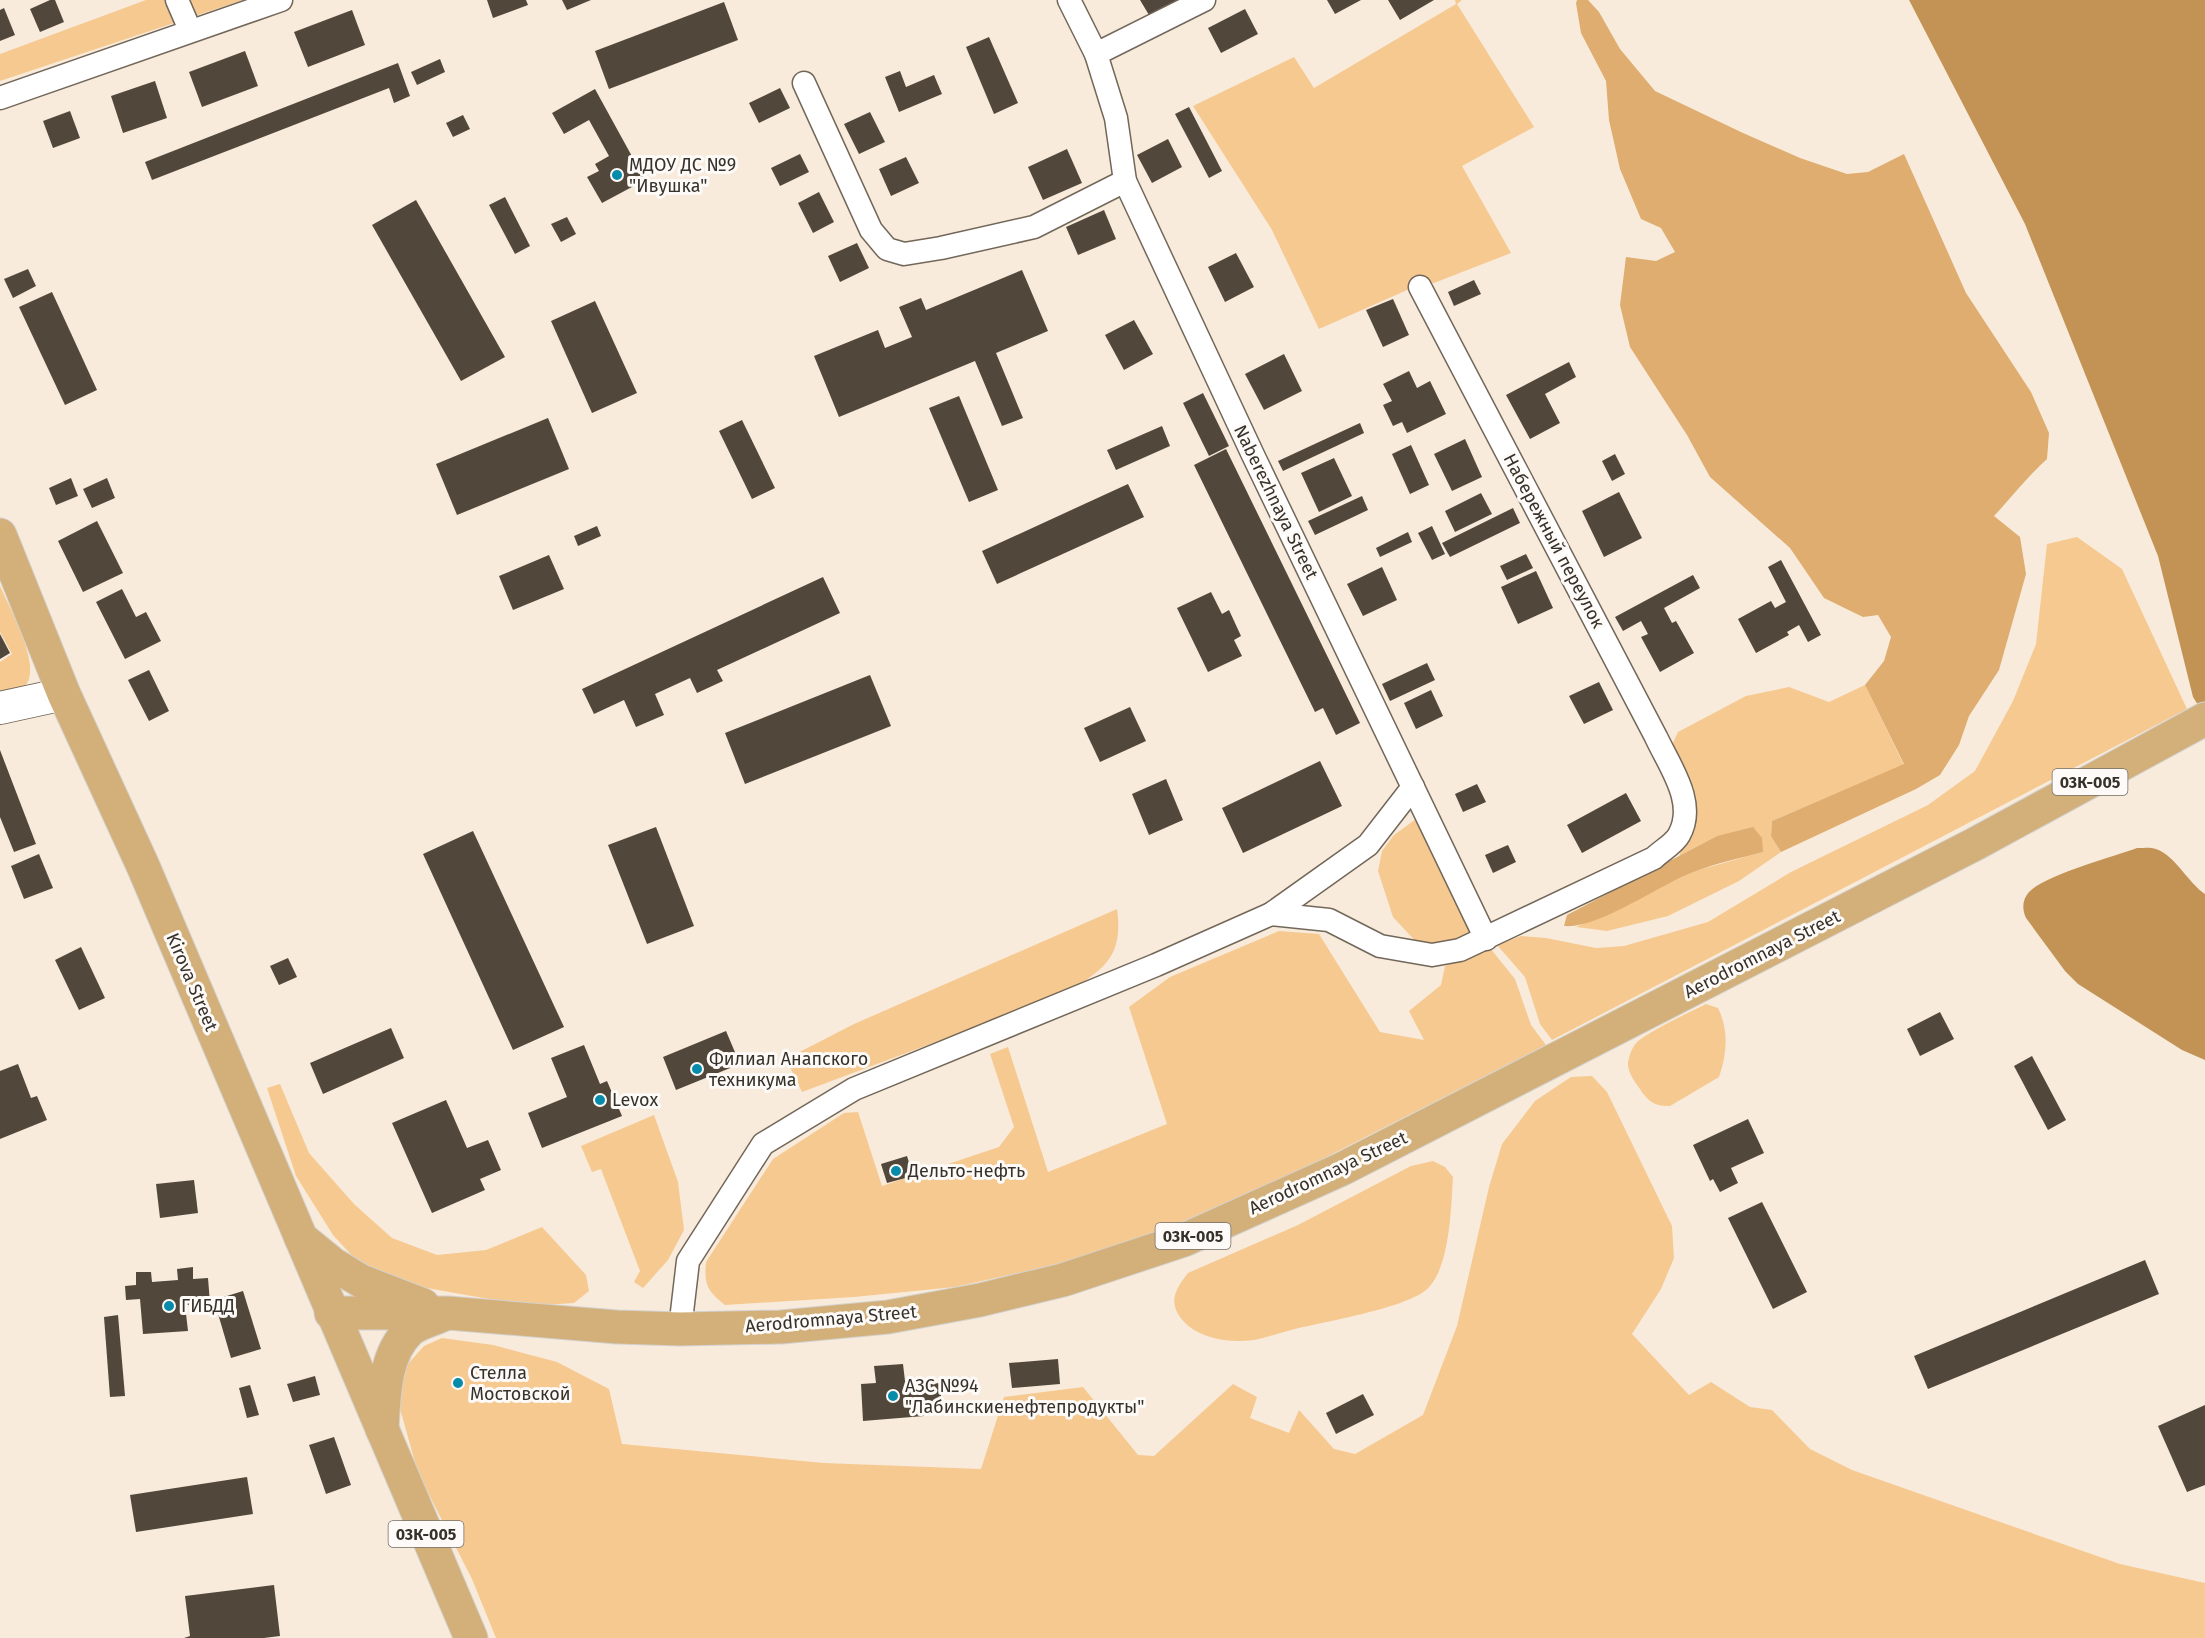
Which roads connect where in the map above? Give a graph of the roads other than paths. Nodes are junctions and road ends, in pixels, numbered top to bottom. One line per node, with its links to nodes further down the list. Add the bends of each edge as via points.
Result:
1 (177, 0): 5 (street)
2 (281, 0): 5 (street)
3 (1069, 0): 6 (street, Naberezhnaya Street)
4 (1204, 0): 6 (street)
5 (190, 30): 8 (street)
6 (1096, 54): 9 (street, Naberezhnaya Street, via 1116,118)
7 (804, 83): 9 (street, via 871,230 887,249 904,254 1034,227)
8 (0, 98)
9 (1125, 181): 15 (street, Naberezhnaya Street)
10 (1420, 287): 17 (street, Набережный переулок, via 1635,696 1684,798 1685,817 1678,837 1654,858)
11 (0, 535): 12 (main road, Kirova Street)
12 (64, 694): 13 (street); 18 (main road, Kirova Street, via 143,866)
13 (0, 708)
14 (2205, 719): 21 (main road, Aerodromnaya Street / 03К-005, via 1975,844 1352,1164 1184,1240 1063,1280 888,1317 781,1327)
15 (1413, 787): 16 (street, via 1368,845); 17 (street, Naberezhnaya Street)
16 (1271, 914): 17 (street, via 1329,920 1380,946 1432,955 1461,950); 21 (street, via 854,1089 763,1144 688,1261)
17 (1486, 939)
18 (299, 1236): 19 (main road, Kirova Street); 20 (main road, Aerodromnaya Street, via 361,1281)
19 (331, 1313): 20 (main road, Aerodromnaya Street / 03К-005); 22 (main road, Kirova Street / 03К-005)
20 (448, 1313): 21 (main road, Aerodromnaya Street / 03К-005); 22 (main road, Aerodromnaya Street / 03К-005, via 411,1329 392,1356)
21 (680, 1329)
22 (382, 1430): 23 (main road, 03К-005)
23 (471, 1638)

